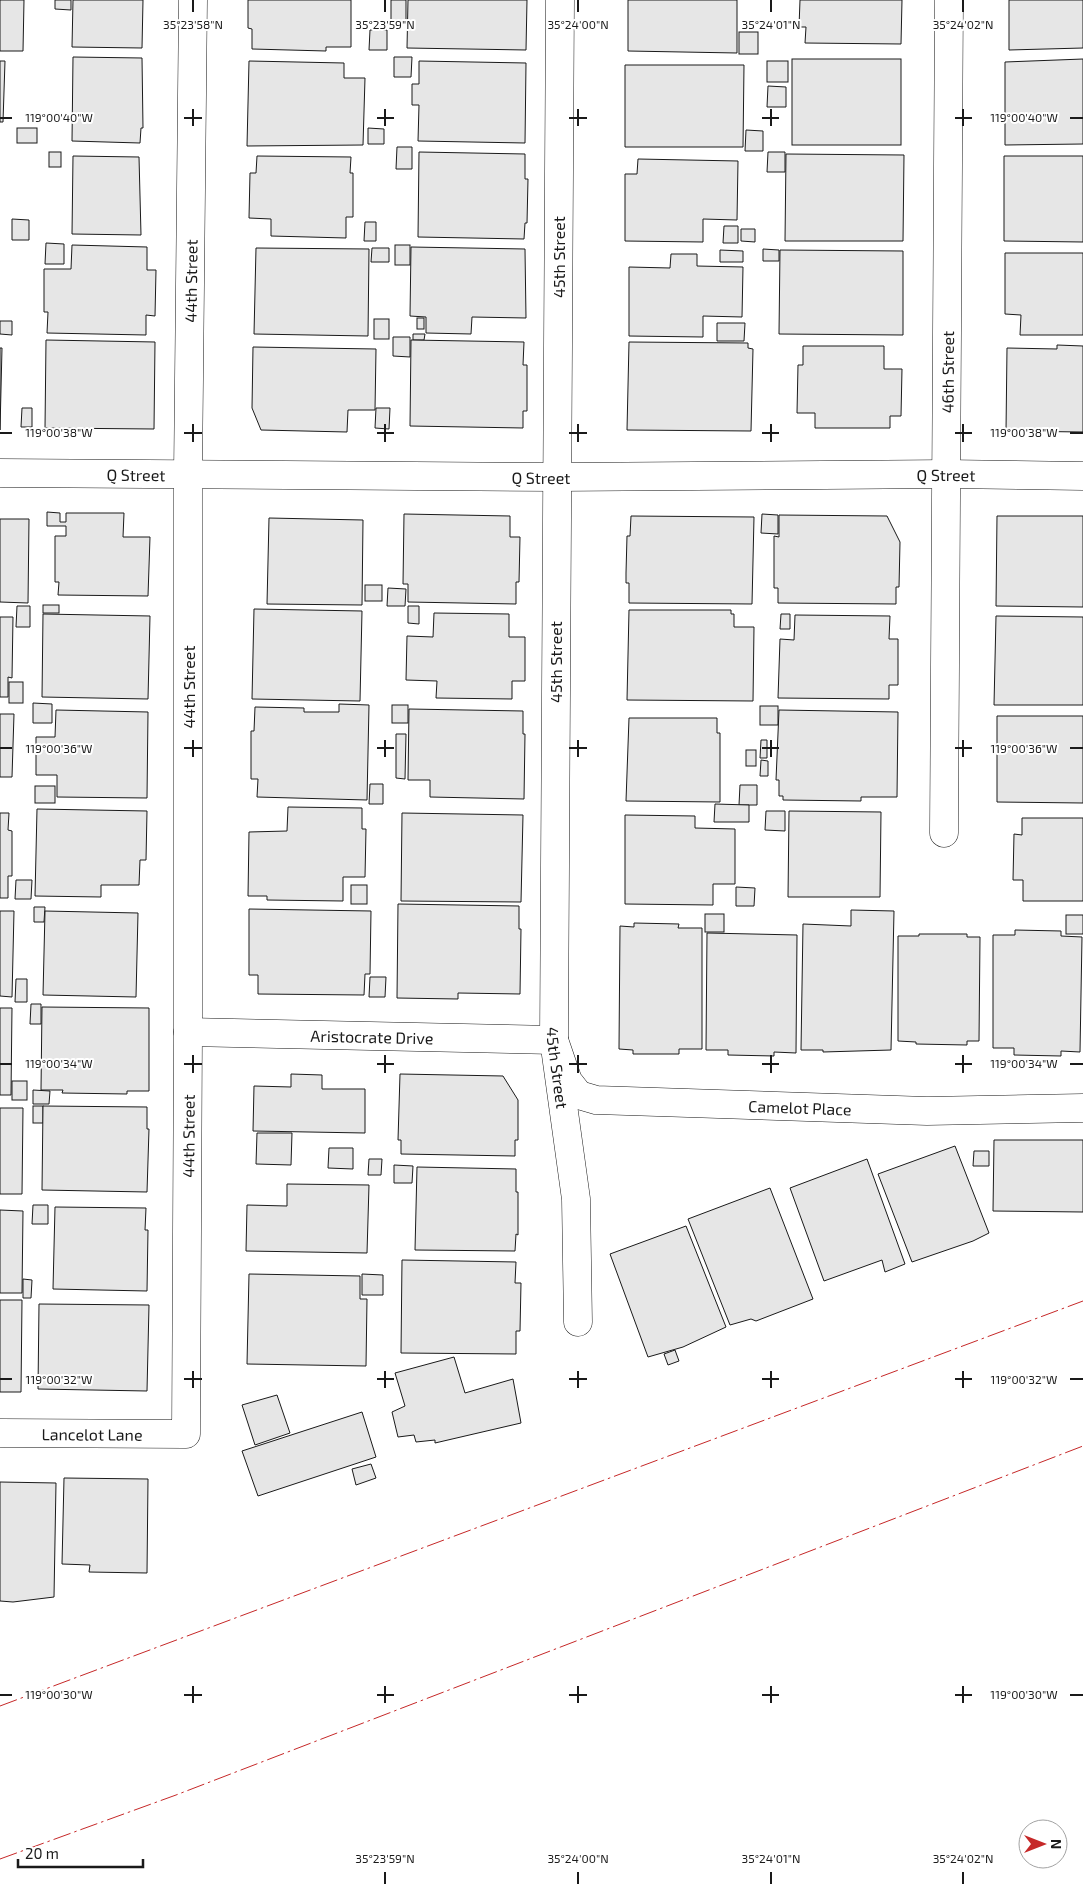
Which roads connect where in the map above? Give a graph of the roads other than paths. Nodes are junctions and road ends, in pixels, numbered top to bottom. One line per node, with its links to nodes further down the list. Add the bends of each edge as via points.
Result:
1 (193, 0): 5 (street, 44th Street)
2 (560, 0): 8 (street, 45th Street)
3 (949, 0): 6 (street, 46th Street)
4 (0, 473): 5 (street, Q Street)
5 (188, 474): 8 (street, Q Street); 10 (street, 44th Street)
6 (947, 474): 7 (street, Q Street); 8 (street, Q Street); 9 (street, 46th Street)
7 (1083, 476)
8 (556, 477): 11 (street, 45th Street)
9 (944, 833)
10 (188, 1032): 11 (street, Aristocrate Drive); 15 (street, 44th Street)
11 (554, 1040): 12 (street, Camelot Place, via 568,1081 579,1095 596,1100 927,1111); 13 (street, 45th Street, via 576,1199)
12 (1083, 1108)
13 (578, 1322)
14 (0, 1433): 15 (street, Lancelot Lane)
15 (186, 1434)

